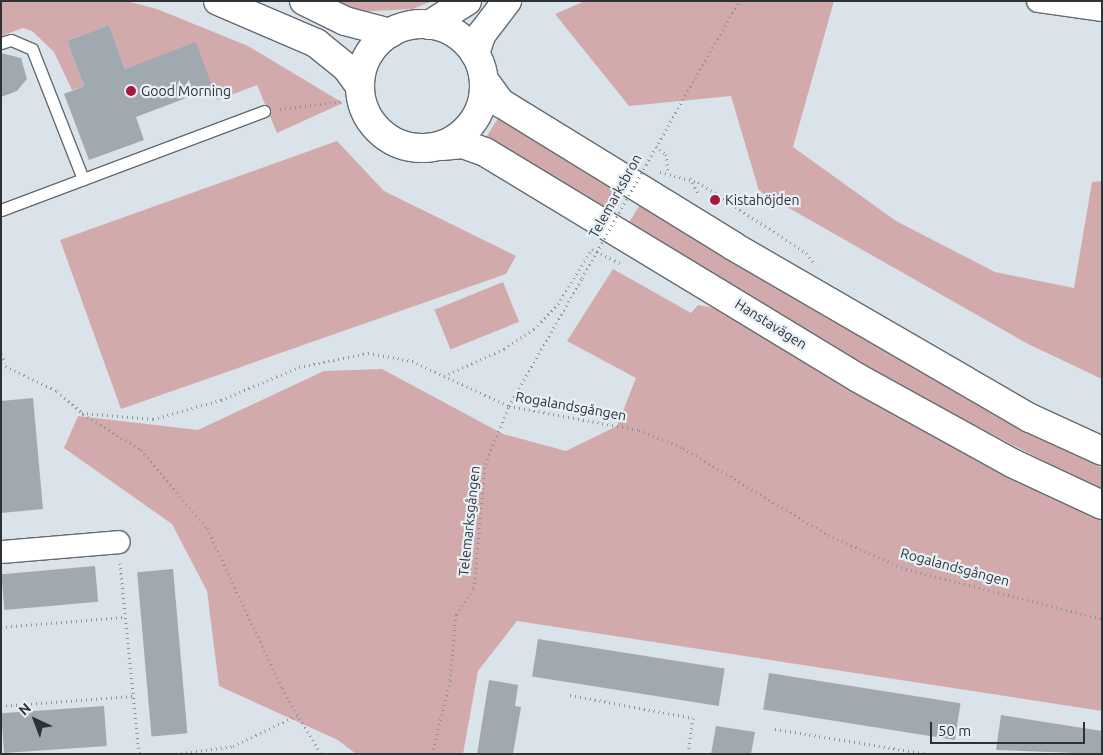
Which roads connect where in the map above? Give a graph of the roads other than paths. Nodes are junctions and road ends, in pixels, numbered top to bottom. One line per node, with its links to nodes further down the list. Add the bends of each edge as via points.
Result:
1 (218, 1): 12 (main road, via 316,43 346,67)
2 (304, 1): 8 (main road, via 345,21)
3 (467, 1): 7 (main road)
4 (508, 1): 10 (main road, via 485,29)
5 (1038, 1): 6 (street)
6 (1102, 10)
7 (430, 24): 8 (main road); 10 (main road, via 463,40)
8 (390, 33): 12 (main road, via 368,56)
9 (1, 43): 15 (lane, via 10,40 32,49)
10 (475, 54): 11 (main road)
11 (484, 80): 14 (main road, via 474,120); 17 (main road, via 502,103 733,246 1030,418)
12 (360, 93): 14 (main road, via 373,124 400,145 421,149)
13 (264, 111): 15 (lane)
14 (442, 146): 18 (main road, Hanstavägen, via 464,144 485,152 858,378 1012,463)
15 (83, 179): 16 (lane)
16 (1, 210)
17 (1102, 451)
18 (1102, 505)
19 (119, 542): 20 (street)
20 (1, 552)

